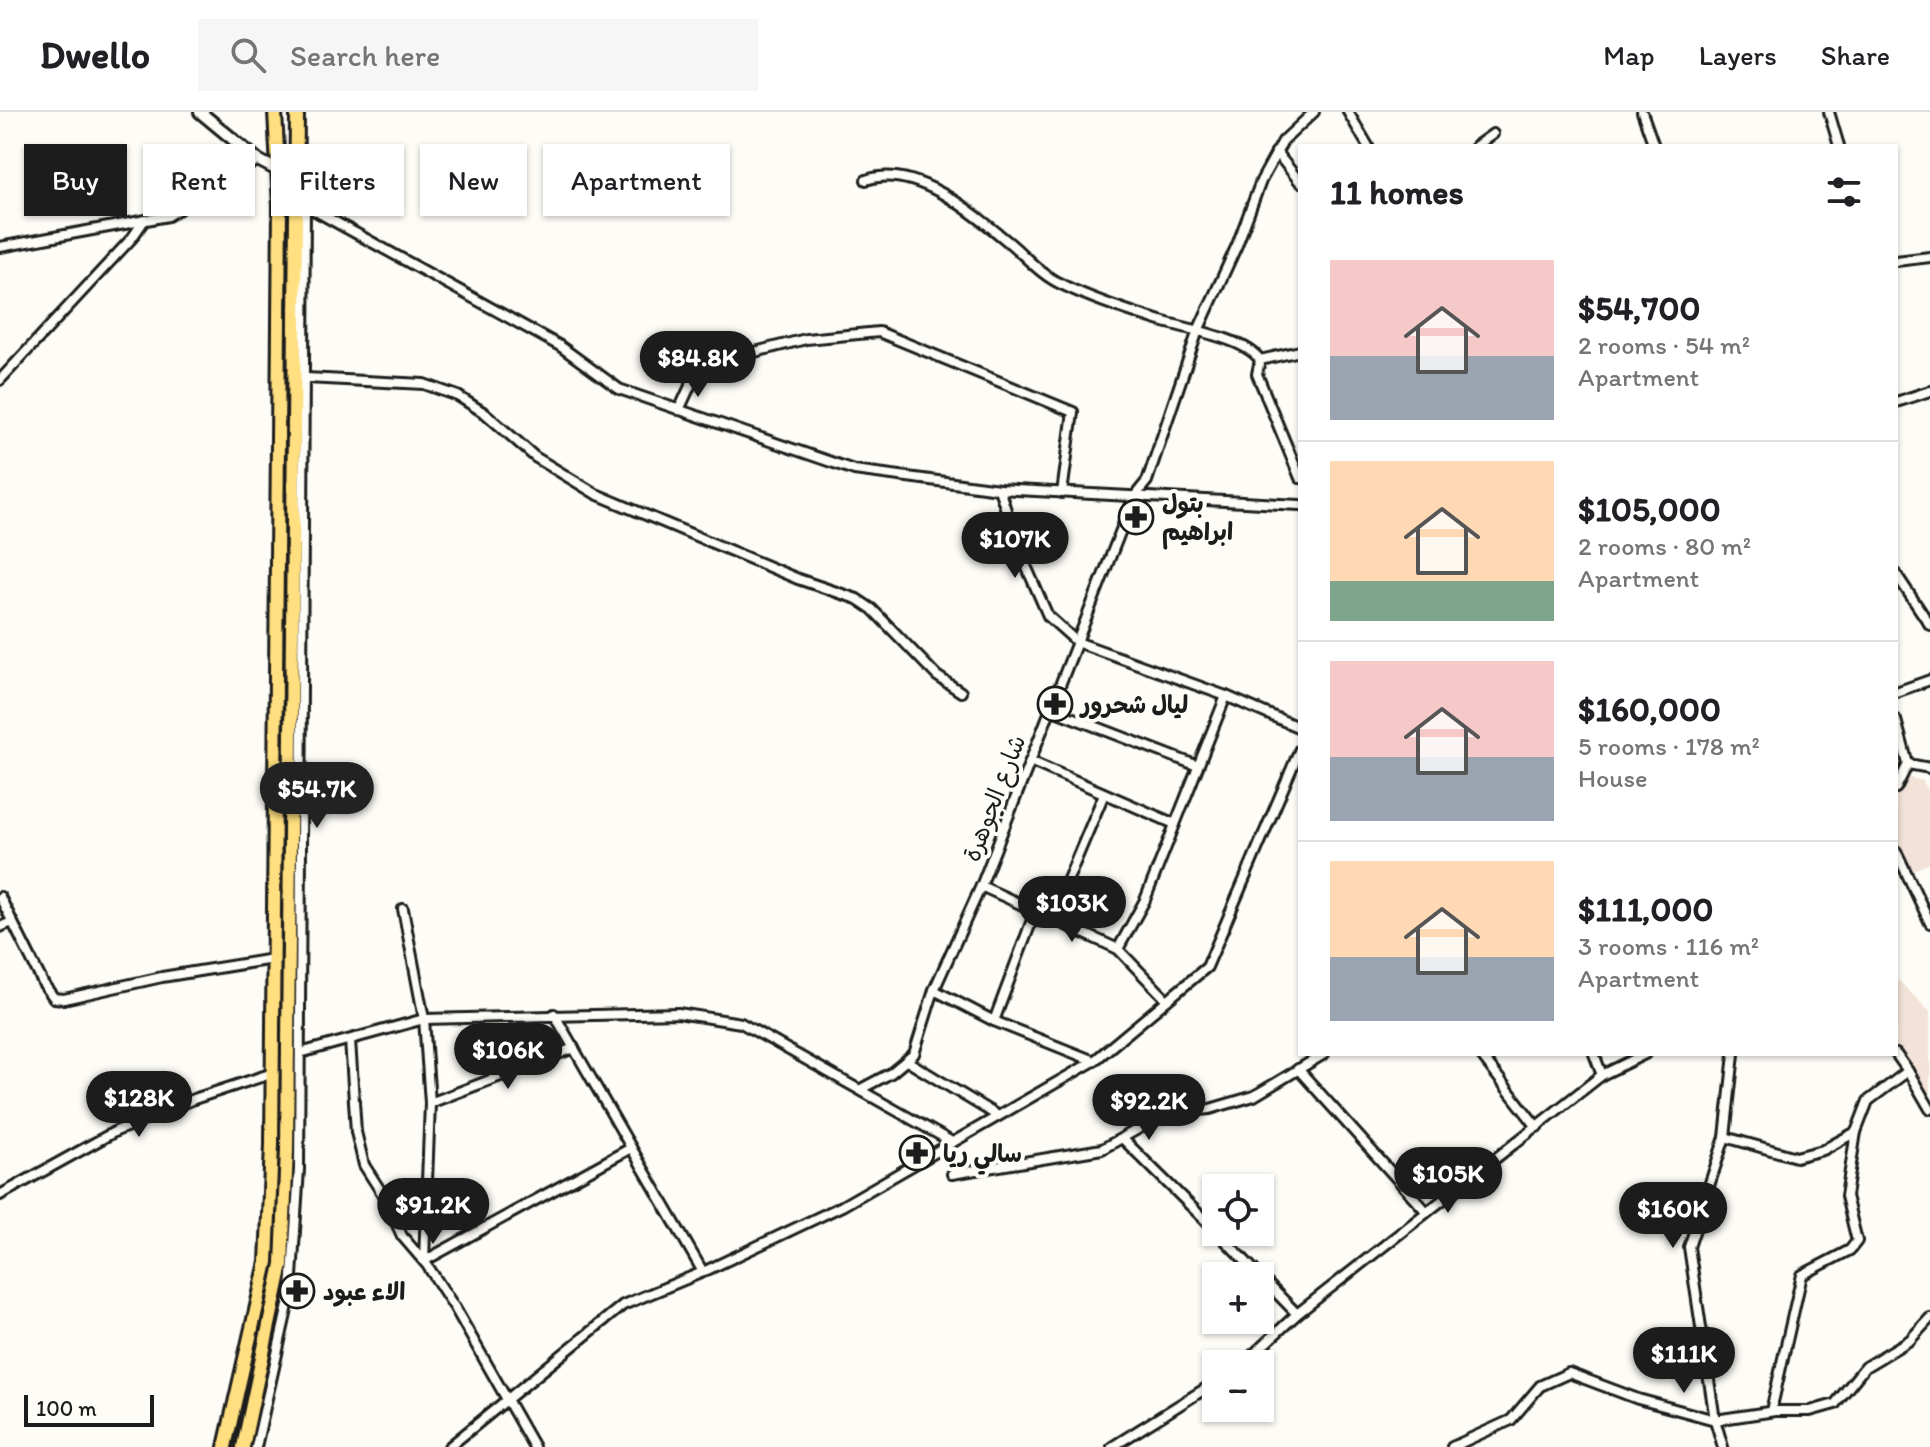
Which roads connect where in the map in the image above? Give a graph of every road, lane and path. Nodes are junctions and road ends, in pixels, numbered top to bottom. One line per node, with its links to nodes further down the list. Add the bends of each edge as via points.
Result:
1 (200, 112): 16 (street)
2 (275, 112): 9 (main road)
3 (297, 112): 10 (main road)
4 (1314, 112): 15 (street, شارع الجوهرة)
5 (1348, 112): 11 (street)
6 (1642, 112): 13 (street)
7 (1829, 112): 14 (street)
8 (1493, 134): 12 (street)
9 (277, 144)
10 (298, 144)
11 (1367, 144)
12 (1479, 144)
13 (1653, 144)
14 (1838, 144)
15 (1276, 152): 19 (street); 28 (street, شارع الجوهرة)
16 (258, 160): 17 (street); 24 (street, via 178,211)
17 (271, 167)
18 (866, 180): 28 (street, via 889,176 932,189 974,216 1044,275)
19 (1298, 180)
20 (279, 216): 69 (main road)
21 (301, 216): 31 (street)
22 (301, 216): 115 (main road, via 282,1264)
23 (325, 216): 35 (street, via 560,346 619,389)
24 (143, 222): 25 (street); 32 (street)
25 (0, 247)
26 (1930, 257): 27 (street)
27 (1898, 261)
28 (1197, 333): 30 (street, via 1235,342); 39 (street, شارع الجوهرة, via 1147,481)
29 (1298, 351): 30 (street)
30 (1260, 360): 36 (street, via 1257,374)
31 (306, 378): 46 (street, via 424,384 458,396 535,457 596,494 857,599 937,676); 77 (street)
32 (0, 380)
33 (1930, 391): 34 (street)
34 (1898, 401)
35 (679, 410): 37 (street, via 854,470); 38 (street, via 696,373 727,359 806,339 879,332 1073,412)
36 (1298, 473)
37 (999, 489): 38 (street); 43 (street, via 1048,616)
38 (1062, 493): 39 (street)
39 (1134, 497): 40 (street); 43 (street, شارع الجوهرة)
40 (1298, 505)
41 (1898, 577): 42 (street)
42 (1930, 625)
43 (1077, 642): 47 (street); 48 (street, شارع الجوهرة)
44 (1930, 680): 45 (street)
45 (1898, 691)
46 (961, 692)
47 (1226, 696): 49 (street); 54 (street)
48 (1050, 709): 52 (street, شارع الجوهرة); 54 (street)
49 (1298, 727)
50 (1898, 727): 53 (street)
51 (1298, 754): 71 (street, via 1207,967)
52 (1030, 761): 57 (street); 60 (street, شارع الجوهرة)
53 (1908, 764): 55 (street); 56 (street)
54 (1198, 766): 58 (street)
55 (1930, 768)
56 (1898, 784)
57 (1104, 794): 58 (street); 64 (street)
58 (1175, 824): 68 (street, via 1145,900)
59 (1898, 855): 66 (street)
60 (981, 886): 63 (street); 70 (street, شارع الجوهرة)
61 (0, 897): 65 (street)
62 (403, 909): 73 (street)
63 (1035, 912): 64 (street); 74 (street)
64 (1052, 917): 68 (street)
65 (12, 922): 67 (street); 69 (street, via 49,993 64,999)
66 (1930, 923)
67 (0, 927)
68 (1118, 949): 71 (street)
69 (273, 959): 88 (main road)
70 (934, 990): 74 (street); 84 (street, شارع الجوهرة, via 914,1054)
71 (1167, 1000): 85 (street)
72 (554, 1014): 73 (street); 76 (street); 90 (street, via 678,1013 741,1023)
73 (424, 1019): 75 (street); 91 (street)
74 (994, 1021): 85 (street)
75 (350, 1040): 77 (street); 105 (street, via 356,1132 364,1165 402,1236)
76 (574, 1048): 91 (street); 99 (street)
77 (300, 1053): 116 (street, via 291,1292)
78 (1321, 1056): 86 (street)
79 (1482, 1056): 94 (street)
80 (1595, 1056): 89 (street)
81 (1641, 1056): 89 (street)
82 (1734, 1056): 96 (street)
83 (1897, 1056): 87 (street)
84 (907, 1061): 90 (street); 93 (street)
85 (1094, 1061): 93 (street)
86 (1298, 1069): 97 (street, via 1239,1101 1167,1113); 102 (street)
87 (1908, 1071): 92 (street); 95 (street, via 1868,1101)
88 (273, 1073): 101 (street, via 116,1131); 114 (main road, via 267,1262)
89 (1602, 1075): 94 (street)
90 (861, 1089): 98 (street)
91 (430, 1103): 105 (street)
92 (1930, 1109)
93 (998, 1116): 98 (street)
94 (1537, 1127): 102 (street)
95 (1856, 1132): 96 (street, via 1796,1157); 112 (street, via 1846,1196 1857,1241 1802,1275)
96 (1725, 1137): 113 (street, via 1689,1247)
97 (1124, 1140): 100 (street, via 1074,1155); 103 (street)
98 (952, 1142): 106 (street, via 842,1206)
99 (631, 1148): 105 (street); 106 (street)
100 (952, 1174)
101 (0, 1195)
102 (1426, 1211): 107 (street)
103 (1202, 1216)
104 (1231, 1246): 107 (street)
105 (424, 1261): 111 (street)
106 (703, 1272): 111 (street, via 623,1305)
107 (1297, 1314): 109 (street)
108 (1930, 1318): 112 (street, via 1910,1340 1865,1367 1835,1404 1810,1411)
109 (1258, 1350)
110 (1202, 1391): 119 (street)
111 (506, 1400): 117 (street); 118 (street)
112 (1771, 1411): 113 (street)
113 (1715, 1420): 120 (street, via 1569,1373 1540,1386 1511,1420); 121 (street)
114 (225, 1447)
115 (243, 1447)
116 (256, 1447)
117 (449, 1447)
118 (534, 1447)
119 (1112, 1447)
120 (1452, 1447)
121 (1723, 1447)

